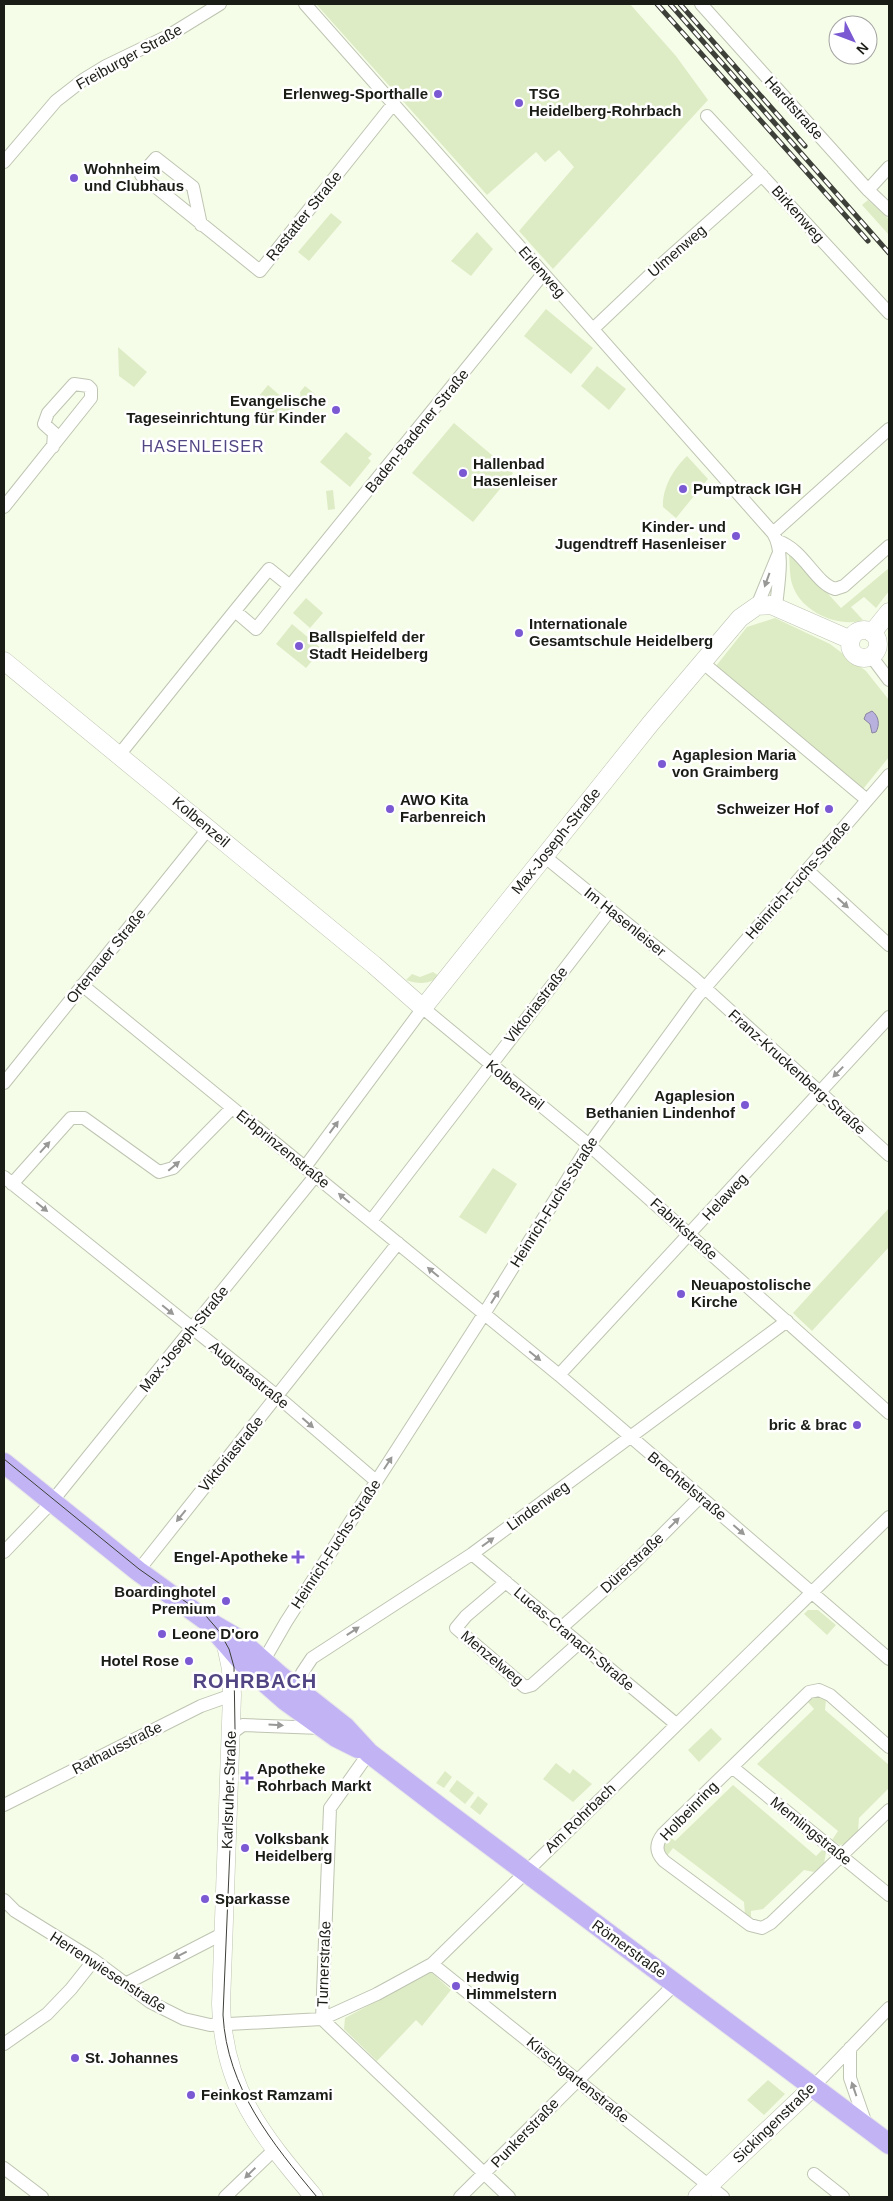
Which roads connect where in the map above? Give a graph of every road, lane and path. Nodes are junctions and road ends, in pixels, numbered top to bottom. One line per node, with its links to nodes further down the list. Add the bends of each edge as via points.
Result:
1 (220, 4): 6 (street, Freiburger Straße, via 168,36 83,80 56,101)
2 (305, 4): 4 (street, Erlenweg)
3 (701, 4): 9 (street, Hardtstraße)
4 (394, 103): 11 (street, Rastatter Straße, via 260,271); 12 (street, Erlenweg)
5 (707, 116): 8 (street, Birkenweg)
6 (4, 162)
7 (889, 167): 9 (street)
8 (762, 176): 13 (street, Birkenweg); 14 (street, Ulmenweg)
9 (868, 190): 10 (street, Hardtstraße)
10 (889, 210)
11 (201, 224): 11 (street, Rastatter Straße, via 141,175 156,158 192,187)
12 (543, 274): 14 (street, Erlenweg); 21 (street, Baden-Badener Straße)
13 (889, 313)
14 (593, 329): 18 (street, Erlenweg)
15 (889, 429): 18 (street)
16 (53, 448): 16 (street, via 54,433 44,424 48,413 74,384 88,386 91,398); 17 (street)
17 (4, 508)
18 (776, 537): 19 (street, Erlenweg, via 794,548 827,585 840,589); 20 (street)
19 (889, 546)
20 (778, 555): 22 (street, one-way to 22); 23 (street, via 780,575)
21 (290, 586): 24 (street, via 269,569); 24 (street, Baden-Badener Straße, via 256,629)
22 (757, 606): 23 (street); 30 (street, Max-Joseph-Straße, via 736,621)
23 (776, 607): 27 (street)
24 (234, 611): 32 (street)
25 (889, 612): 26 (street)
26 (872, 633): 27 (street, via 860,631); 28 (street, via 878,645)
27 (851, 640): 28 (street, via 851,649 857,656)
28 (871, 656): 31 (street)
29 (4, 661): 32 (street, Kolbenzeil)
30 (702, 662): 34 (street); 36 (street, Max-Joseph-Straße)
31 (889, 680)
32 (119, 755): 35 (street, Kolbenzeil)
33 (889, 775): 34 (street, Heinrich-Fuchs-Straße)
34 (867, 800): 37 (street, Heinrich-Fuchs-Straße)
35 (208, 829): 41 (street, Kolbenzeil); 42 (street, Ortenauer Straße)
36 (544, 856): 38 (street, Im Hasenleiser); 40 (street, Max-Joseph-Straße)
37 (807, 870): 39 (street, one-way to 39); 43 (street, Heinrich-Fuchs-Straße)
38 (610, 910): 43 (street, Im Hasenleiser); 46 (street, Viktoriastraße)
39 (889, 945)
40 (446, 978): 41 (street, via 426,987); 44 (street, Max-Joseph-Straße)
41 (397, 984): 44 (street, Kolbenzeil)
42 (82, 985): 47 (street, Ortenauer Straße); 49 (street, Erbprinzenstraße)
43 (705, 988): 48 (street, Franz-Kruckenberg-Straße); 50 (street, Heinrich-Fuchs-Straße)
44 (423, 1008): 46 (street, Kolbenzeil); 52 (street, Max-Joseph-Straße, one-way to 44)
45 (889, 1017): 48 (street, Helaweg, one-way to 48)
46 (490, 1064): 50 (street, Kolbenzeil); 55 (street, Viktoriastraße)
47 (4, 1084)
48 (819, 1092): 51 (street, Franz-Kruckenberg-Straße); 56 (street, Helaweg)
49 (232, 1108): 52 (street, Erbprinzenstraße); 54 (street, one-way to 49, via 71,1118 84,1118 159,1172 167,1172)
50 (589, 1145): 56 (street, Fabrikstraße); 58 (street, Heinrich-Fuchs-Straße, one-way to 50)
51 (889, 1155)
52 (305, 1167): 53 (street, Erbprinzenstraße)
53 (316, 1176): 55 (street, Erbprinzenstraße, one-way to 53); 60 (street, Max-Joseph-Straße)
54 (8, 1180): 60 (street, Augustastraße, one-way to 60)
55 (371, 1221): 57 (street, Erbprinzenstraße)
56 (690, 1235): 59 (street, Fabrikstraße); 61 (street, Helaweg)
57 (398, 1243): 58 (street, Erbprinzenstraße, one-way to 57); 62 (street, Viktoriastraße)
58 (484, 1314): 61 (street, Brechtelstraße, one-way to 61); 66 (street, Heinrich-Fuchs-Straße, one-way to 58)
59 (787, 1321): 63 (street, Fabrikstraße); 64 (street, Lindenweg)
60 (192, 1329): 62 (street, Augustastraße); 68 (street, Max-Joseph-Straße)
61 (558, 1375): 64 (street, Brechtelstraße)
62 (277, 1396): 66 (street, Augustastraße, one-way to 66); 72 (street, Viktoriastraße, one-way to 72)
63 (889, 1413)
64 (631, 1438): 67 (street, Brechtelstraße); 71 (street, Lindenweg, one-way to 64)
65 (4, 1463): 68 (main road, Karlsruher Straße)
66 (376, 1481): 80 (street, Heinrich-Fuchs-Straße)
67 (700, 1497): 74 (street, Brechtelstraße, one-way to 74); 76 (street, Dürerstraße, one-way to 67, via 632,1565)
68 (52, 1502): 70 (street, Max-Joseph-Straße); 72 (main road, Karlsruher Straße)
69 (889, 1517): 74 (street, Am Rohrbach)
70 (4, 1552)
71 (472, 1554): 73 (street, Lucas-Cranach-Straße); 81 (street, Lindenweg, one-way to 71, via 302,1673 312,1658)
72 (138, 1571): 75 (main road, Karlsruher Straße)
73 (506, 1582): 76 (street, Lucas-Cranach-Straße); 77 (street, Menzelweg, via 456,1628 525,1687 532,1685)
74 (811, 1592): 79 (street, Brechtelstraße); 83 (street, Am Rohrbach)
75 (207, 1621): 78 (main road, Karlsruher Straße); 80 (main road, Römerstraße, via 238,1639)
76 (561, 1628): 77 (street, Lucas-Cranach-Straße)
77 (579, 1643): 83 (street, Lucas-Cranach-Straße)
78 (226, 1645): 82 (street, Karlsruher Straße); 84 (main road, Römerstraße, via 260,1679)
79 (889, 1659)
80 (263, 1662): 81 (main road, Römerstraße)
81 (301, 1692): 87 (main road, Römerstraße, via 345,1727)
82 (232, 1696): 85 (street, Karlsruher Straße); 89 (street, Rathausstraße, via 201,1706)
83 (676, 1724): 92 (street, Am Rohrbach)
84 (324, 1728): 85 (street, one-way to 84, via 243,1725); 87 (main road, Römerstraße, via 336,1738)
85 (232, 1733): 95 (street, Karlsruher Straße)
86 (889, 1747): 88 (street, Holbeinring, via 830,1695 819,1690 803,1698)
87 (369, 1753): 92 (main road, Römerstraße); 101 (street, Turnerstraße, via 330,1808)
88 (732, 1767): 91 (street, Memlingstraße); 91 (street, Holbeinring, via 662,1834 657,1847 664,1861 757,1929 771,1924)
89 (4, 1805)
90 (889, 1810): 91 (street, Holbeinring)
91 (841, 1856): 93 (street, Memlingstraße)
92 (524, 1872): 97 (street, Am Rohrbach); 99 (main road, Römerstraße)
93 (889, 1895)
94 (4, 1900): 96 (street, Herrenwiesenstraße, via 32,1922)
95 (224, 1933): 98 (street, one-way to 98); 102 (street, Karlsruher Straße)
96 (94, 1960): 98 (street, Herrenwiesenstraße); 103 (street, via 47,2014)
97 (432, 1964): 101 (street, Am Rohrbach); 105 (street, Kirschgartenstraße)
98 (127, 1983): 102 (street, Herrenwiesenstraße, via 150,2002 184,2019)
99 (676, 1984): 105 (street, Punkerstraße); 106 (main road, Römerstraße)
100 (889, 2008): 104 (street, Sickingenstraße)
101 (322, 2019): 102 (street, Am Rohrbach); 111 (street, Turnerstraße)
102 (221, 2026): 109 (street, Karlsruher Straße, via 226,2059 234,2080)
103 (4, 2044)
104 (850, 2048): 106 (street, Sickingenstraße); 107 (street, one-way to 104, via 850,2078)
105 (577, 2080): 111 (street, Punkerstraße); 113 (street, Kirschgartenstraße)
106 (813, 2087): 107 (main road, Römerstraße); 113 (street, Sickingenstraße)
107 (868, 2128): 108 (main road, Römerstraße)
108 (889, 2144)
109 (275, 2149): 115 (street, one-way to 115); 116 (street, Karlsruher Straße)
110 (4, 2168): 114 (street)
111 (485, 2174): 117 (street, Punkerstraße); 118 (street, Turnerstraße)
112 (814, 2174): 120 (street)
113 (703, 2191): 119 (street, Kirschgartenstraße)
114 (42, 2197)
115 (225, 2197)
116 (314, 2197)
117 (460, 2197)
118 (510, 2197)
119 (724, 2197)
120 (843, 2197)

